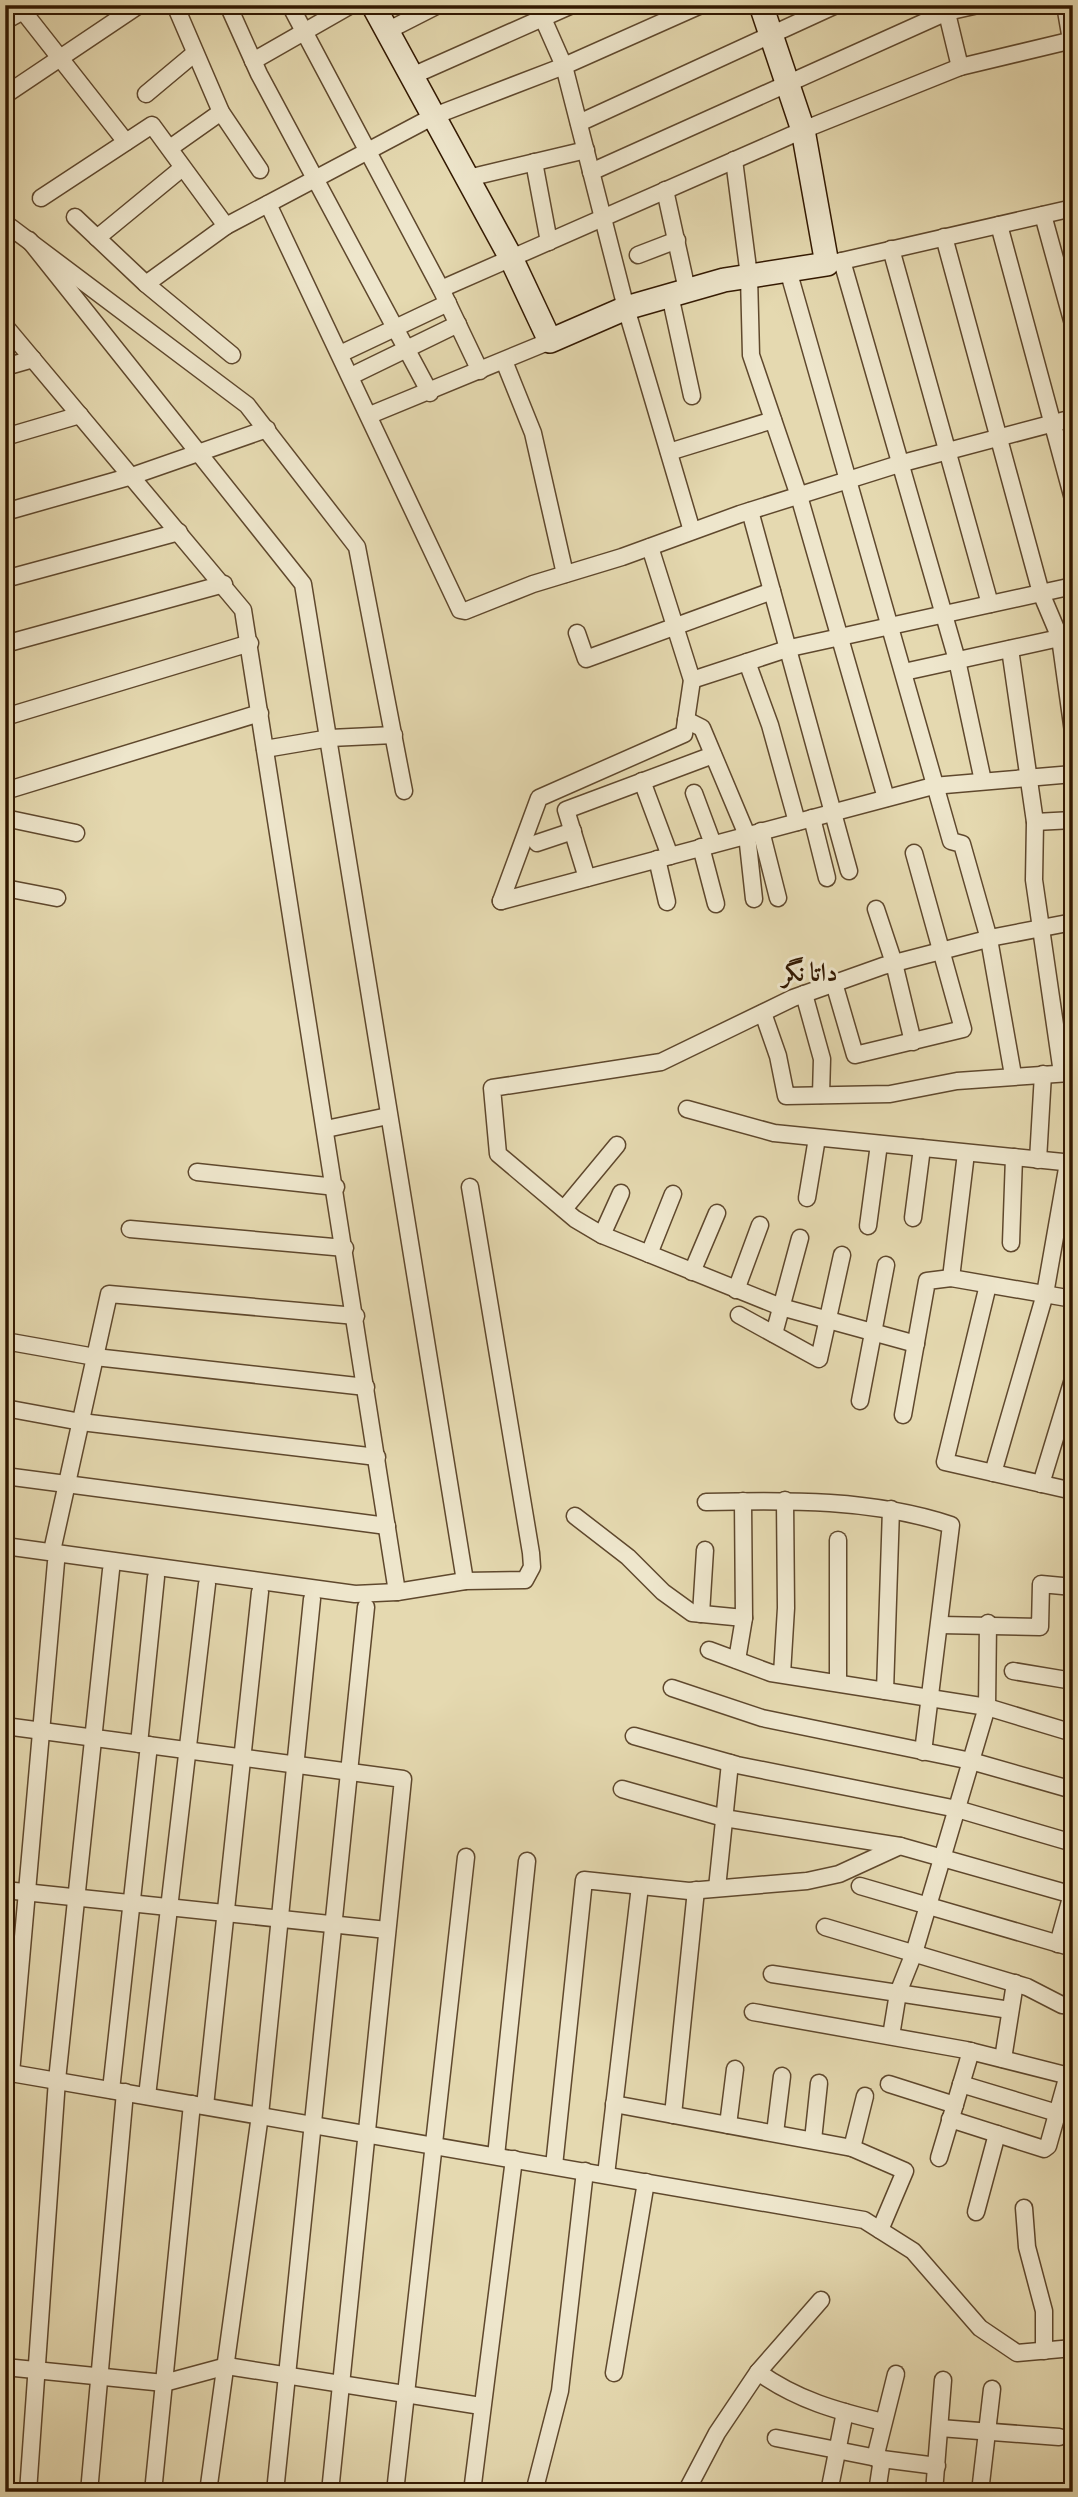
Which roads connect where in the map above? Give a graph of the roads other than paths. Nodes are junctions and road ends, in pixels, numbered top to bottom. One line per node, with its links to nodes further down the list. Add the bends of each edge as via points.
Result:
1 (139, 5): 23 (street)
2 (174, 5): 22 (street)
3 (228, 5): 24 (street)
4 (289, 5): 19 (street)
5 (351, 5): 19 (street)
6 (373, 5): 18 (street)
7 (438, 5): 18 (street)
8 (572, 5): 16 (street)
9 (701, 5): 25 (street)
10 (761, 5): 20 (street)
11 (836, 5): 20 (street)
12 (978, 5): 15 (street)
13 (1065, 5): 21 (street)
14 (28, 8): 17 (street); 23 (street)
15 (946, 8): 26 (street); 28 (street)
16 (540, 11): 25 (street); 27 (street)
17 (5, 21)
18 (387, 31): 27 (street)
19 (304, 32): 24 (street); 38 (street)
20 (771, 34): 28 (street); 33 (street)
21 (1072, 44): 26 (street)
22 (195, 53): 29 (street); 31 (street)
23 (61, 59): 30 (street); 35 (street)
24 (253, 61): 45 (street)
25 (564, 66): 32 (street); 33 (street)
26 (960, 67): 34 (street)
27 (412, 76): 32 (street)
28 (787, 84): 34 (street); 43 (street)
29 (146, 94)
30 (5, 95)
31 (220, 112): 36 (street); 42 (street)
32 (434, 116): 38 (street); 44 (street)
33 (579, 123): 37 (street)
34 (803, 130): 39 (street); 64 (street)
35 (126, 142): 36 (street, via 152,125); 47 (street)
36 (170, 148): 41 (street)
37 (586, 150): 40 (street); 43 (street)
38 (368, 151): 45 (street); 69 (street)
39 (734, 160): 46 (street); 66 (street)
40 (534, 162): 44 (street); 60 (street)
41 (181, 169): 55 (street); 57 (street)
42 (260, 170)
43 (592, 172): 52 (street)
44 (468, 178): 63 (street)
45 (315, 179): 48 (street); 74 (street)
46 (665, 190): 52 (street); 59 (street)
47 (41, 198)
48 (268, 204): 55 (street); 77 (street)
49 (1073, 208): 50 (street)
50 (1043, 215): 54 (street); 72 (street)
51 (75, 216): 57 (street)
52 (603, 218): 60 (street); 70 (street)
53 (5, 223): 58 (street)
54 (999, 225): 56 (street); 90 (street)
55 (226, 226): 67 (street)
56 (944, 237): 61 (street); 92 (street)
57 (97, 238): 67 (street)
58 (29, 240): 91 (street, via 247,405); 96 (street)
59 (677, 240): 62 (street); 68 (street)
60 (549, 242): 63 (street)
61 (891, 249): 64 (street); 94 (street)
62 (638, 255)
63 (511, 258): 69 (street); 75 (street)
64 (834, 262): 65 (street); 97 (street)
65 (788, 270): 66 (street); 99 (street)
66 (749, 276): 68 (street); 89 (street, via 751,355)
67 (146, 285): 78 (street)
68 (678, 293): 70 (street); 85 (street)
69 (445, 296): 71 (street); 74 (street)
70 (626, 308): 75 (street); 95 (street)
71 (458, 324): 76 (street); 82 (street)
72 (1073, 324)
73 (5, 326): 79 (street)
74 (396, 329): 76 (street); 77 (street)
75 (550, 341): 80 (street)
76 (406, 350): 83 (street); 84 (street)
77 (340, 354): 83 (street)
78 (232, 355)
79 (33, 359): 81 (street); 86 (street)
80 (503, 361): 82 (street); 107 (street, via 533,433)
81 (5, 367)
82 (480, 371): 84 (street)
83 (351, 376): 87 (street)
84 (430, 393): 87 (street)
85 (692, 396)
86 (80, 415): 93 (street); 98 (street)
87 (370, 415): 107 (street, via 460,610)
88 (1073, 418): 90 (street)
89 (773, 420): 95 (street); 100 (street)
90 (1052, 423): 92 (street); 101 (street)
91 (267, 429): 96 (street); 132 (street, via 357,547)
92 (998, 437): 94 (street); 112 (street)
93 (5, 438)
94 (947, 451): 97 (street); 113 (street)
95 (669, 452): 104 (street)
96 (200, 454): 98 (street); 133 (street, via 303,584)
97 (899, 464): 99 (street); 114 (street)
98 (132, 476): 103 (street); 105 (street)
99 (850, 480): 100 (street); 115 (street)
100 (799, 496): 102 (street); 119 (street)
101 (1073, 499)
102 (750, 511): 104 (street); 111 (street)
103 (5, 512)
104 (692, 531): 106 (street)
105 (179, 532): 108 (street); 109 (street)
106 (650, 547): 107 (street); 116 (street)
107 (565, 574)
108 (5, 579)
109 (224, 584): 120 (street, via 243,610); 121 (street)
110 (1073, 586): 112 (street)
111 (772, 591): 116 (street); 122 (street)
112 (1041, 593): 113 (street); 118 (street)
113 (990, 604): 114 (street)
114 (944, 615): 115 (street); 124 (street)
115 (891, 626): 119 (street); 126 (street)
116 (676, 629): 117 (street, via 586,659); 127 (street)
117 (577, 633)
118 (1066, 636): 123 (street); 131 (street)
119 (839, 637): 122 (street); 144 (street)
120 (250, 643): 128 (street); 129 (street)
121 (5, 644)
122 (790, 648): 125 (street); 145 (street)
123 (1010, 649): 124 (street); 137 (street)
124 (957, 660): 126 (street); 139 (street)
125 (747, 662): 127 (street); 147 (street)
126 (904, 672): 140 (street)
127 (692, 680): 130 (street)
128 (260, 713): 134 (street); 142 (street)
129 (5, 717)
130 (686, 720): 135 (street, via 702,728); 158 (street, via 684,734 539,798 501,901)
131 (1073, 732)
132 (394, 735): 133 (street); 141 (street)
133 (330, 738): 134 (street); 181 (street)
134 (265, 749): 182 (street)
135 (713, 755): 138 (street); 152 (street)
136 (1073, 774): 137 (street)
137 (1028, 778): 139 (street); 149 (street)
138 (642, 781): 150 (street, via 566,810); 156 (street)
139 (983, 782): 140 (street)
140 (933, 786): 144 (street); 169 (street, via 951,841 962,844)
141 (404, 790)
142 (5, 791)
143 (694, 793): 154 (street)
144 (886, 798): 145 (street)
145 (834, 812): 147 (street); 157 (street)
146 (5, 818): 151 (street)
147 (805, 820): 152 (street); 159 (street)
148 (1073, 820): 149 (street)
149 (1035, 822): 168 (street, via 1034,880)
150 (573, 831): 153 (street); 158 (street)
151 (76, 833)
152 (754, 833): 154 (street); 162 (street); 163 (street)
153 (537, 843)
154 (707, 846): 156 (street); 165 (street)
155 (914, 853): 170 (street)
156 (664, 857): 158 (street); 164 (street)
157 (849, 871)
158 (587, 878)
159 (827, 878)
160 (5, 888): 161 (street)
161 (57, 898)
162 (778, 898)
163 (754, 899)
164 (667, 902)
165 (716, 904)
166 (876, 909): 171 (street)
167 (1073, 922): 168 (street)
168 (1040, 928): 169 (street); 176 (street)
169 (989, 939): 170 (street); 178 (street)
170 (941, 951): 171 (street); 175 (street, via 964,1029)
171 (894, 963): 172 (street); 175 (street)
172 (834, 983): 173 (street); 175 (street, via 855,1055)
173 (804, 994): 174 (street); 179 (street, via 822,1059)
174 (763, 1013): 179 (street, via 786,1096); 197 (street, via 661,1062 492,1087 498,1154)
175 (913, 1042)
176 (1068, 1073): 177 (street)
177 (1043, 1074): 178 (street); 189 (street)
178 (1013, 1075): 179 (street, via 890,1094)
179 (821, 1096)
180 (687, 1109): 183 (street, via 774,1133)
181 (388, 1116): 182 (street); 249 (street)
182 (326, 1129): 192 (street)
183 (817, 1138): 184 (street); 196 (street)
184 (879, 1144): 186 (street); 201 (street)
185 (617, 1145): 197 (street)
186 (922, 1148): 187 (street); 199 (street)
187 (966, 1153): 188 (street); 211 (street)
188 (1014, 1157): 189 (street); 205 (street)
189 (1038, 1160): 190 (street)
190 (1070, 1163): 214 (street)
191 (197, 1172): 192 (street)
192 (336, 1187): 206 (street)
193 (470, 1188): 249 (street, via 532,1567 525,1580)
194 (621, 1193): 203 (street)
195 (673, 1194): 207 (street)
196 (807, 1198)
197 (564, 1209): 203 (street)
198 (717, 1213): 210 (street)
199 (913, 1218)
200 (760, 1225): 213 (street)
201 (867, 1226)
202 (130, 1229): 206 (street)
203 (602, 1235): 207 (street)
204 (800, 1238): 216 (street)
205 (1011, 1243)
206 (345, 1248): 218 (street)
207 (649, 1254): 210 (street)
208 (842, 1255): 219 (street)
209 (886, 1265): 220 (street)
210 (692, 1272): 213 (street)
211 (951, 1278): 212 (street); 223 (street, via 927,1281)
212 (988, 1285): 214 (street); 232 (street, via 945,1462)
213 (736, 1290): 216 (street)
214 (1045, 1294): 215 (street); 232 (street)
215 (1073, 1299)
216 (781, 1307): 219 (street); 221 (street)
217 (739, 1315): 221 (street)
218 (356, 1316): 224 (street, via 110,1294); 226 (street)
219 (828, 1322): 220 (street); 221 (street, via 819,1359)
220 (871, 1333): 223 (street); 227 (street)
221 (774, 1334)
222 (5, 1340): 224 (street)
223 (916, 1344): 229 (street)
224 (95, 1357): 226 (street); 230 (street)
225 (1073, 1379): 234 (street)
226 (366, 1387): 231 (street)
227 (860, 1401)
228 (5, 1408): 230 (street)
229 (903, 1415)
230 (80, 1422): 231 (street); 235 (street)
231 (377, 1457): 242 (street)
232 (993, 1473): 234 (street)
233 (5, 1475): 235 (street)
234 (1041, 1484): 236 (street)
235 (66, 1485): 242 (street); 246 (street)
236 (1073, 1492)
237 (785, 1500): 238 (street); 240 (street); 263 (street)
238 (743, 1501): 239 (street); 257 (street)
239 (706, 1502)
240 (891, 1509): 259 (street, via 951,1525); 267 (street)
241 (575, 1517): 256 (street, via 628,1557 663,1592 692,1614)
242 (387, 1526): 253 (street)
243 (838, 1540): 265 (street)
244 (5, 1546): 246 (street)
245 (705, 1550): 256 (street)
246 (54, 1557): 253 (street, via 355,1594); 271 (street)
247 (111, 1570): 274 (street)
248 (156, 1577): 275 (street)
249 (465, 1581): 253 (street)
250 (207, 1584): 276 (street)
251 (1073, 1587): 258 (street, via 1041,1584 1040,1627)
252 (260, 1592): 278 (street)
253 (397, 1592)
254 (312, 1599): 281 (street)
255 (366, 1607): 282 (street)
256 (701, 1614): 257 (street)
257 (744, 1618): 261 (street)
258 (988, 1623): 259 (street); 269 (street)
259 (940, 1625): 268 (street)
260 (709, 1650): 261 (street)
261 (737, 1660): 263 (street)
262 (1013, 1671): 264 (street)
263 (782, 1674): 265 (street)
264 (1073, 1681)
265 (838, 1683): 267 (street)
266 (672, 1688): 277 (street, via 762,1718)
267 (885, 1690): 268 (street)
268 (929, 1698): 269 (street); 277 (street)
269 (987, 1707): 272 (street); 279 (street)
270 (5, 1726): 271 (street)
271 (41, 1731): 274 (street); 297 (street)
272 (1073, 1733)
273 (634, 1736): 280 (street)
274 (93, 1738): 275 (street); 299 (street)
275 (144, 1745): 276 (street); 300 (street)
276 (187, 1750): 278 (street); 302 (street)
277 (923, 1752): 279 (street)
278 (242, 1758): 281 (street); 303 (street)
279 (971, 1761): 284 (street); 285 (street)
280 (730, 1763): 285 (street); 286 (street)
281 (296, 1765): 282 (street); 304 (street)
282 (350, 1772): 305 (street); 307 (street, via 402,1779)
283 (622, 1788): 286 (street)
284 (1073, 1790)
285 (957, 1809): 287 (street); 290 (street)
286 (724, 1818): 288 (street); 294 (street)
287 (1073, 1843)
288 (900, 1846): 290 (street); 294 (street, via 839,1874)
289 (466, 1857): 342 (street)
290 (942, 1858): 298 (street); 301 (street)
291 (527, 1861): 344 (street)
292 (640, 1886): 295 (street); 330 (street); 347 (street, via 584,1880)
293 (860, 1886): 301 (street)
294 (717, 1888): 295 (street)
295 (696, 1890): 335 (street)
296 (5, 1891): 297 (street)
297 (27, 1893): 299 (street); 320 (street)
298 (1072, 1894): 308 (street)
299 (76, 1898): 300 (street); 323 (street)
300 (131, 1903): 302 (street); 327 (street)
301 (928, 1906): 308 (street); 309 (street)
302 (169, 1907): 303 (street); 328 (street)
303 (226, 1913): 304 (street); 331 (street)
304 (280, 1919): 305 (street); 334 (street)
305 (335, 1925): 307 (street); 336 (street)
306 (825, 1927): 309 (street)
307 (387, 1930): 339 (street)
308 (1065, 1946)
309 (914, 1953): 311 (street); 312 (street)
310 (772, 1974): 312 (street)
311 (1015, 1983): 313 (street); 314 (street)
312 (898, 1993): 314 (street); 316 (street)
313 (1073, 2006)
314 (1010, 2010): 318 (street)
315 (752, 2012): 316 (street)
316 (891, 2036): 317 (street)
317 (971, 2051): 318 (street); 326 (street)
318 (1003, 2059): 322 (street)
319 (735, 2069): 337 (street)
320 (8, 2072): 323 (street)
321 (782, 2076): 338 (street)
322 (1070, 2076): 333 (street)
323 (57, 2080): 327 (street); 359 (street)
324 (819, 2083): 341 (street)
325 (889, 2084): 332 (street)
326 (961, 2084): 332 (street); 333 (street)
327 (118, 2091): 328 (street); 364 (street)
328 (147, 2096): 331 (street)
329 (865, 2096): 343 (street)
330 (614, 2104): 335 (street); 349 (street)
331 (199, 2105): 334 (street); 366 (street)
332 (953, 2112): 340 (street); 345 (street)
333 (1057, 2113): 340 (street, via 1044,2148)
334 (260, 2115): 336 (street); 357 (street)
335 (673, 2115): 337 (street)
336 (315, 2125): 339 (street); 363 (street)
337 (728, 2125): 338 (street)
338 (775, 2133): 341 (street)
339 (366, 2134): 342 (street); 367 (street)
340 (997, 2134): 352 (street)
341 (813, 2140): 343 (street)
342 (434, 2145): 344 (street); 369 (street)
343 (852, 2148): 353 (street, via 905,2171)
344 (496, 2156): 346 (street)
345 (939, 2158)
346 (514, 2160): 347 (street); 370 (street)
347 (554, 2166): 348 (street)
348 (585, 2171): 349 (street); 389 (street, via 560,2391)
349 (606, 2175): 350 (street)
350 (646, 2182): 353 (street, via 864,2220); 361 (street)
351 (1024, 2207): 356 (street, via 1027,2247 1044,2311)
352 (976, 2212)
353 (880, 2230): 356 (street, via 913,2251 980,2328 1017,2353)
354 (821, 2300): 360 (street)
355 (1073, 2348): 356 (street)
356 (1044, 2351)
357 (227, 2366): 363 (street); 366 (street); 384 (street)
358 (5, 2367): 359 (street)
359 (37, 2370): 364 (street); 381 (street)
360 (758, 2372): 371 (street, via 799,2397); 380 (street, via 717,2432)
361 (614, 2373)
362 (896, 2374): 372 (street)
363 (288, 2375): 367 (street); 385 (street)
364 (100, 2376): 366 (street); 382 (street)
365 (943, 2380): 373 (street)
366 (164, 2383): 383 (street)
367 (342, 2383): 369 (street); 386 (street)
368 (992, 2389): 374 (street)
369 (406, 2393): 370 (street); 387 (street)
370 (481, 2406): 388 (street)
371 (845, 2413): 372 (street); 377 (street)
372 (883, 2422): 378 (street)
373 (940, 2428): 374 (street); 379 (street)
374 (987, 2431): 375 (street); 394 (street)
375 (1059, 2437)
376 (776, 2438): 377 (street)
377 (838, 2448): 378 (street); 391 (street)
378 (878, 2458): 379 (street); 392 (street)
379 (937, 2466): 393 (street)
380 (688, 2490): 390 (street)
381 (28, 2492)
382 (89, 2492)
383 (153, 2492)
384 (208, 2492)
385 (275, 2492)
386 (330, 2492)
387 (395, 2492)
388 (472, 2492)
389 (534, 2492)
390 (707, 2492)
391 (829, 2492)
392 (877, 2492)
393 (934, 2492)
394 (980, 2492)

